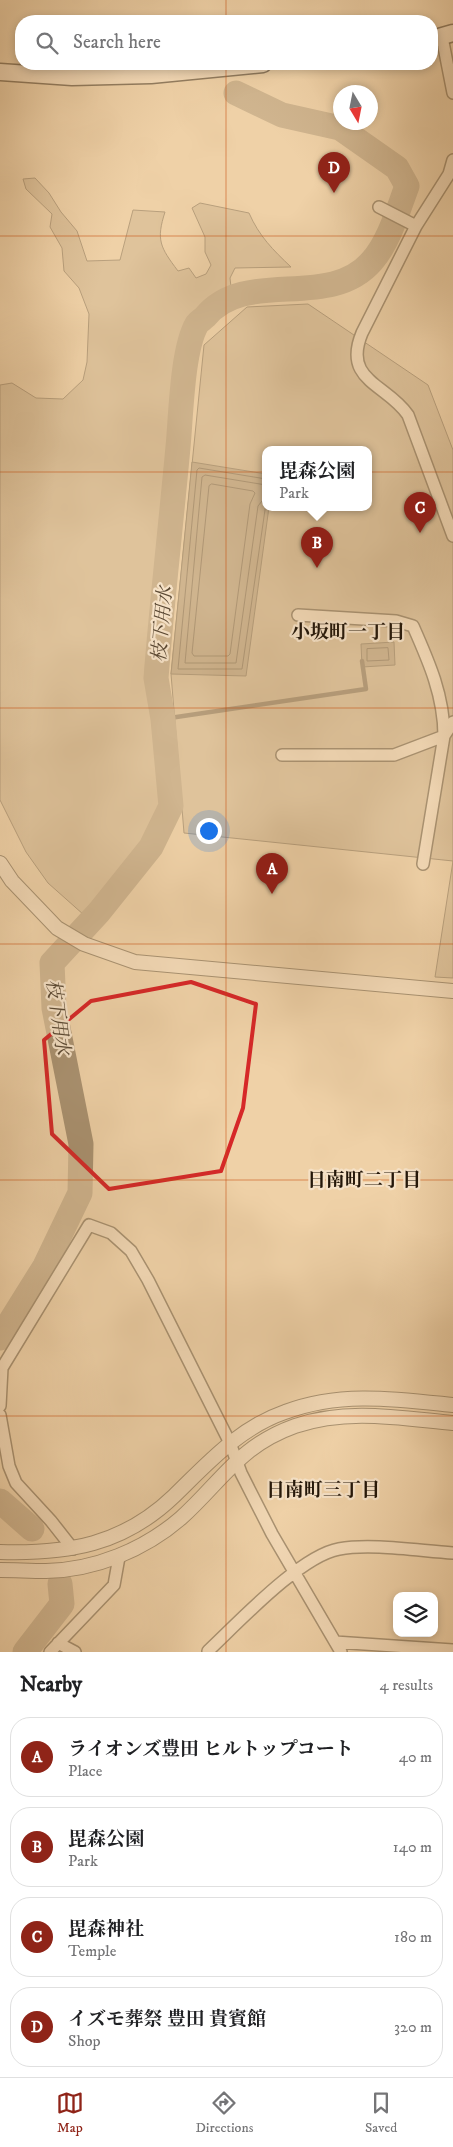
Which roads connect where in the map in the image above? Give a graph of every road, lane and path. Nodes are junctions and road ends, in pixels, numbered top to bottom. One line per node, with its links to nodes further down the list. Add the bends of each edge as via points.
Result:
1 (442, 36): 4 (street)
2 (202, 70): 3 (main road, via 72,77)
3 (0, 72)
4 (453, 93)
5 (453, 160): 6 (street)
6 (451, 175): 8 (street)
7 (379, 207): 8 (street)
8 (415, 226): 9 (street, via 362,333 356,356 363,374 408,415)
9 (452, 532)
10 (298, 615): 12 (street, via 396,621 413,626 433,670 444,714)
11 (453, 722): 12 (street)
12 (444, 736): 13 (street, via 394,755); 15 (street)
13 (282, 755)
14 (0, 863): 16 (street, via 12,881 57,928 104,953 135,962)
15 (423, 864)
16 (453, 991)
17 (453, 1405): 21 (street, via 367,1397 321,1401 283,1412)
18 (0, 1406): 21 (street, via 2,1368 88,1225 111,1234 131,1251)
19 (0, 1415): 23 (street, via 9,1466 16,1483)
20 (453, 1423): 22 (street, via 350,1414 295,1426 265,1440)
21 (230, 1443): 22 (street); 23 (street, via 145,1519 109,1540)
22 (236, 1461): 26 (street, via 181,1518); 28 (street)
23 (73, 1549): 24 (street)
24 (0, 1552)
25 (453, 1553): 28 (street, via 348,1548 333,1550)
26 (119, 1557): 27 (street, via 47,1571); 29 (street, via 114,1585)
27 (0, 1570)
28 (294, 1571): 30 (street); 32 (street)
29 (58, 1643): 33 (street); 34 (street)
30 (338, 1647): 31 (street)
31 (453, 1650)
32 (208, 1651)
33 (50, 1652)
34 (74, 1652)

